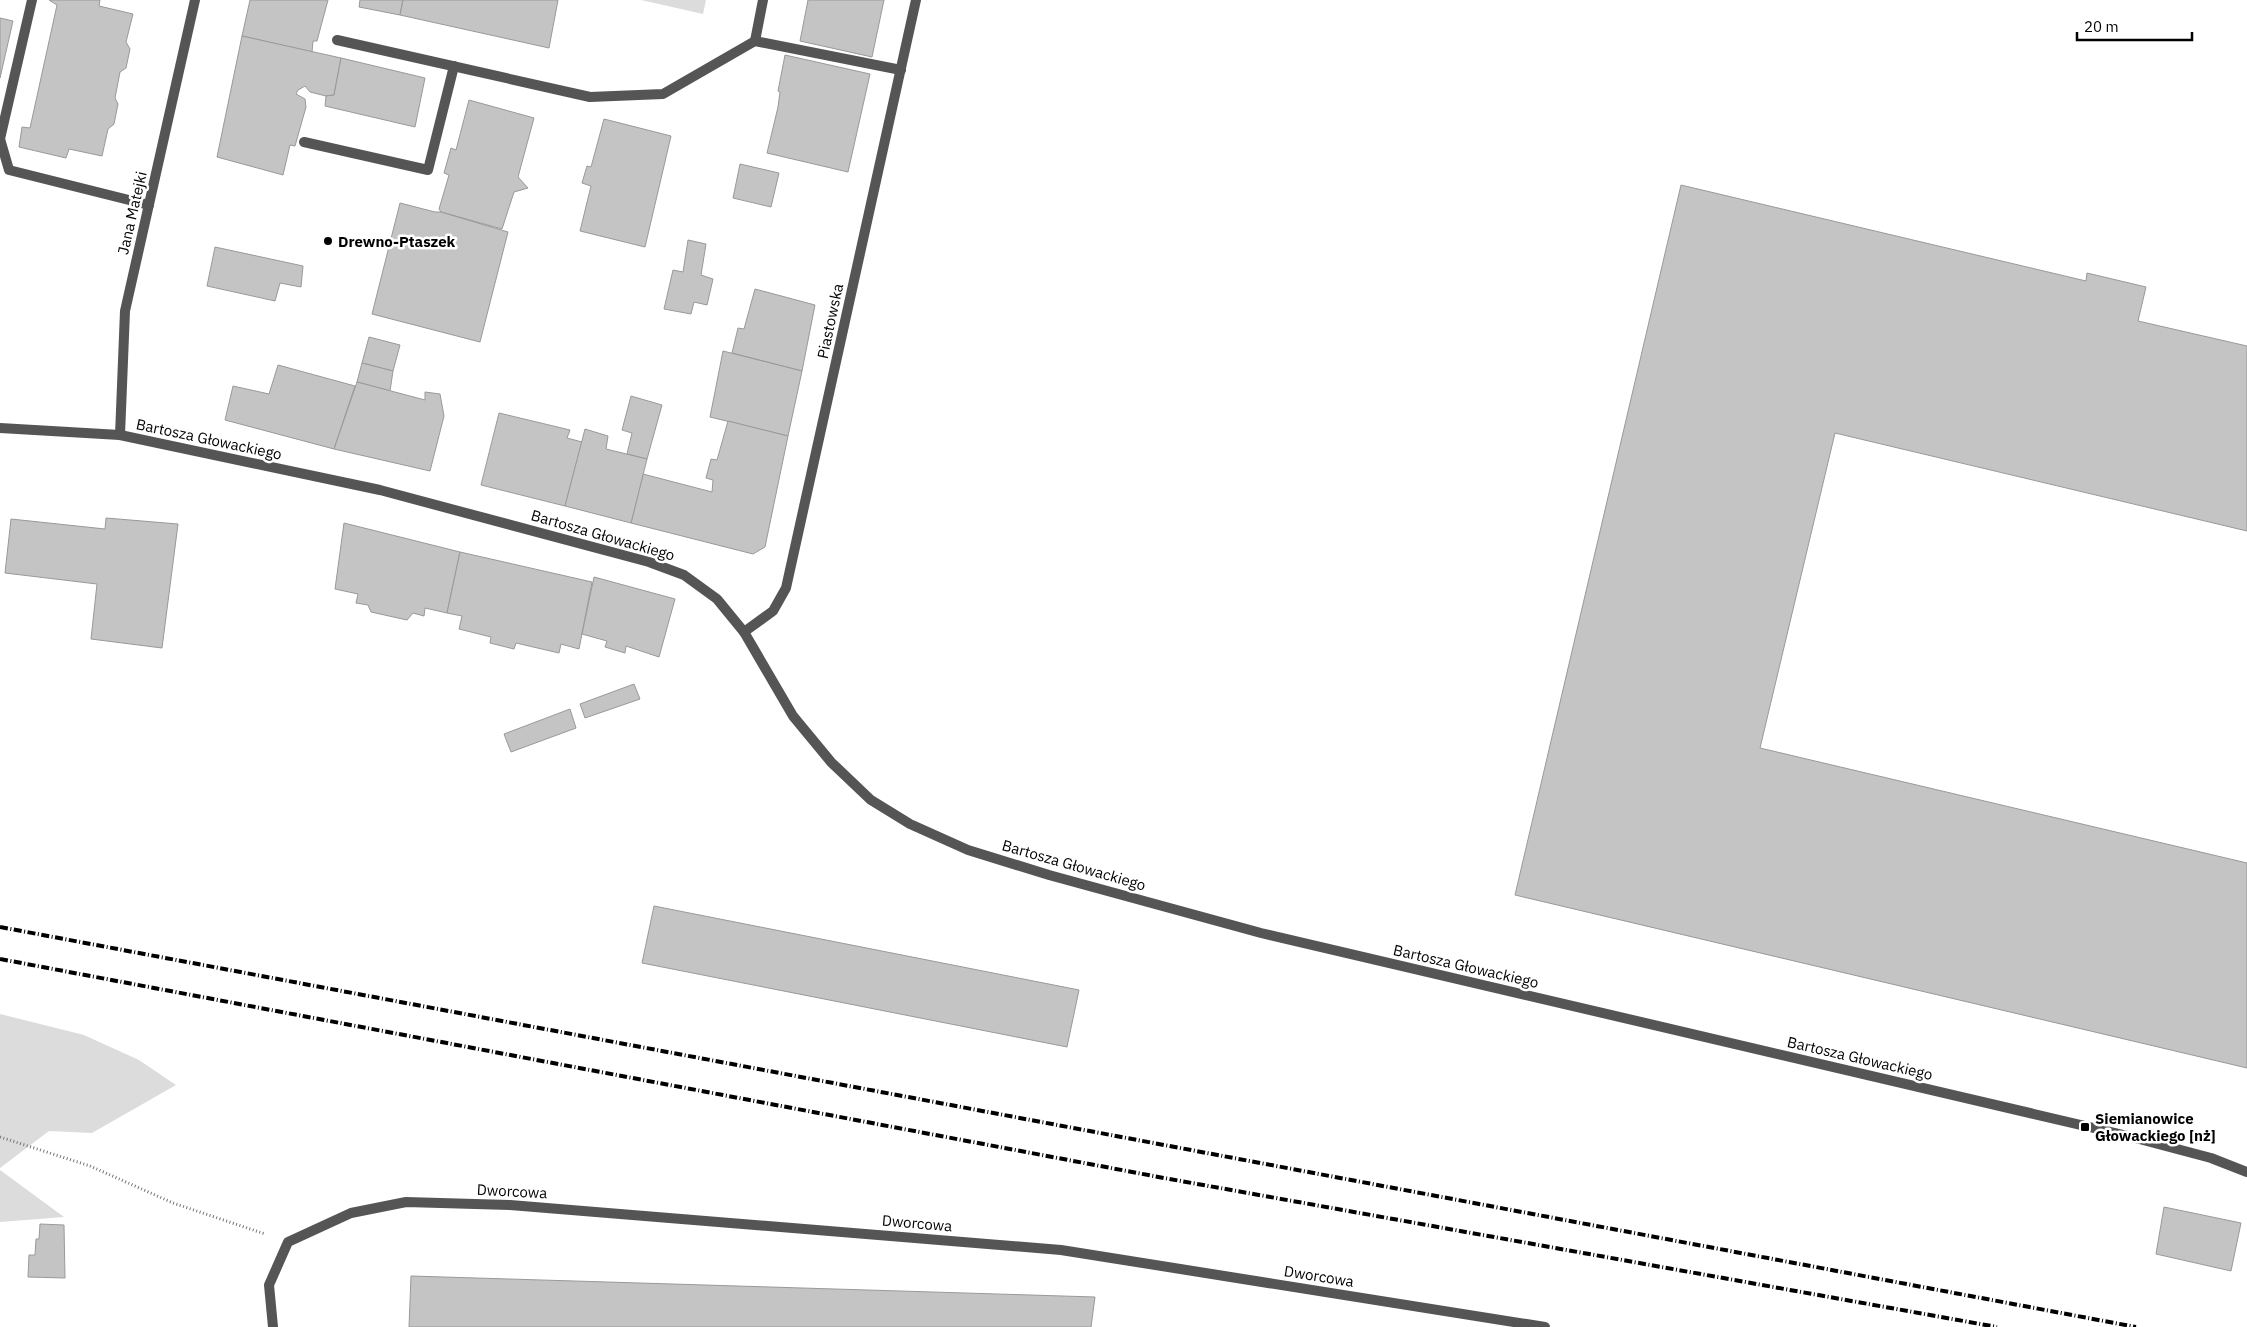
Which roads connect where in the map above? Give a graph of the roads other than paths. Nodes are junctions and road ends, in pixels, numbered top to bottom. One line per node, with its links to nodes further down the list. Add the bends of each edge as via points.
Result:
1 (32, 0): 9 (street)
2 (195, 0): 11 (street, Jana Matejki)
3 (763, 0): 6 (street)
4 (916, 0): 8 (street, Piastowska)
5 (337, 40): 7 (street)
6 (755, 41): 7 (street, via 663,94 590,97); 8 (street)
7 (454, 66): 10 (street, via 428,170)
8 (901, 70): 14 (street, Piastowska, via 786,588 773,611)
9 (0, 139): 11 (street, via 9,170)
10 (304, 142)
11 (149, 205): 13 (street, Jana Matejki, via 125,311)
12 (0, 428): 13 (street, Bartosza Głowackiego)
13 (120, 435): 14 (street, Bartosza Głowackiego, via 380,490 649,562 684,574 717,599)
14 (744, 632): 15 (street, Bartosza Głowackiego, via 793,716 831,762 871,800 910,824 968,850 1262,933 2128,1136 2211,1158)
15 (2247, 1172)
16 (273, 1327): 17 (street, Dworcowa, via 269,1285 288,1242 351,1213 406,1202 510,1205 1061,1250)
17 (1545, 1327)

